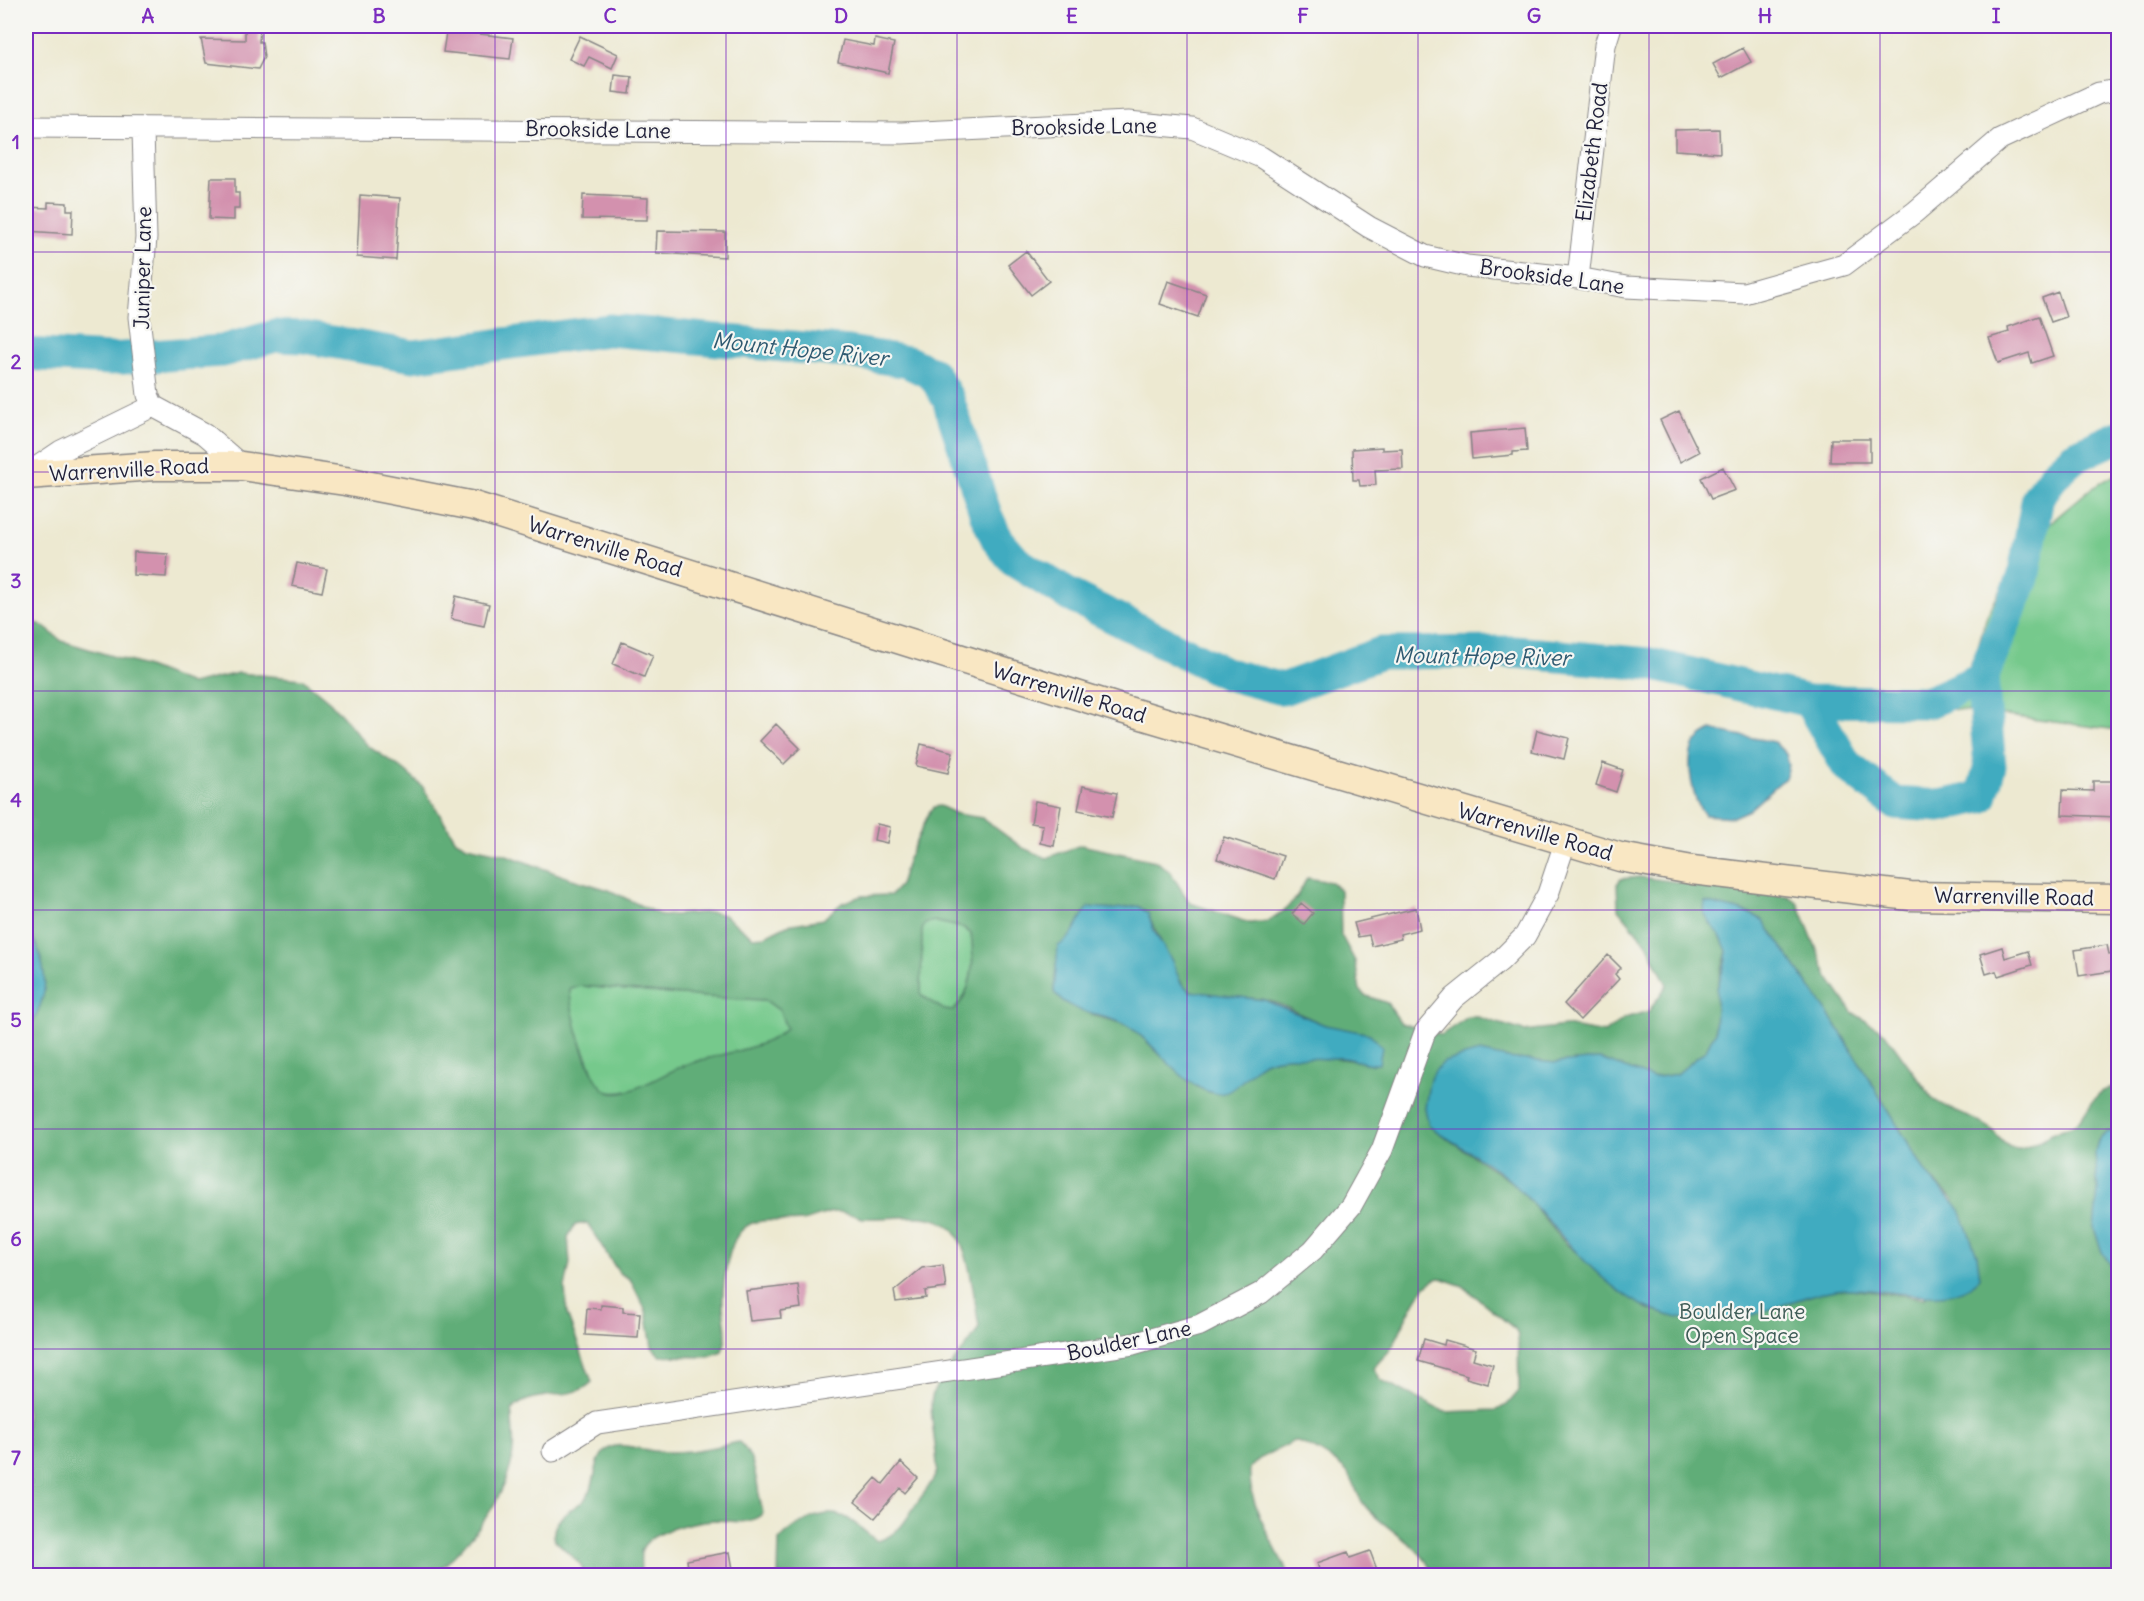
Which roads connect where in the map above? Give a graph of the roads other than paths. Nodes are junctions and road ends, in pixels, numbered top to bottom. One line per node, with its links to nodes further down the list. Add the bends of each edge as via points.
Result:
1 (1611, 26): 5 (street, Elizabeth Road, via 1605,45)
2 (2118, 90): 5 (street, Brookside Lane, via 2099,93 2000,139 1915,212 1844,265 1744,293 1626,287)
3 (26, 127): 4 (street, Brookside Lane)
4 (143, 130): 5 (street, Brookside Lane, via 902,133 1128,122 1192,128 1261,157 1369,227 1425,256 1467,266); 6 (street, Juniper Lane, via 146,238 139,317)
5 (1578, 278)
6 (150, 400): 7 (street, via 206,434); 8 (street)
7 (242, 466): 8 (main road, Warrenville Road, via 155,466); 9 (main road, Warrenville Road, via 474,506)
8 (26, 475)
9 (1565, 843): 10 (main road, Warrenville Road, via 1692,870 1910,896); 11 (street, Boulder Lane, via 1548,894 1525,936 1454,998 1425,1032 1382,1150 1351,1206 1313,1250 1261,1293 1200,1325 1133,1344 597,1423)
10 (2118, 899)
11 (553, 1451)

